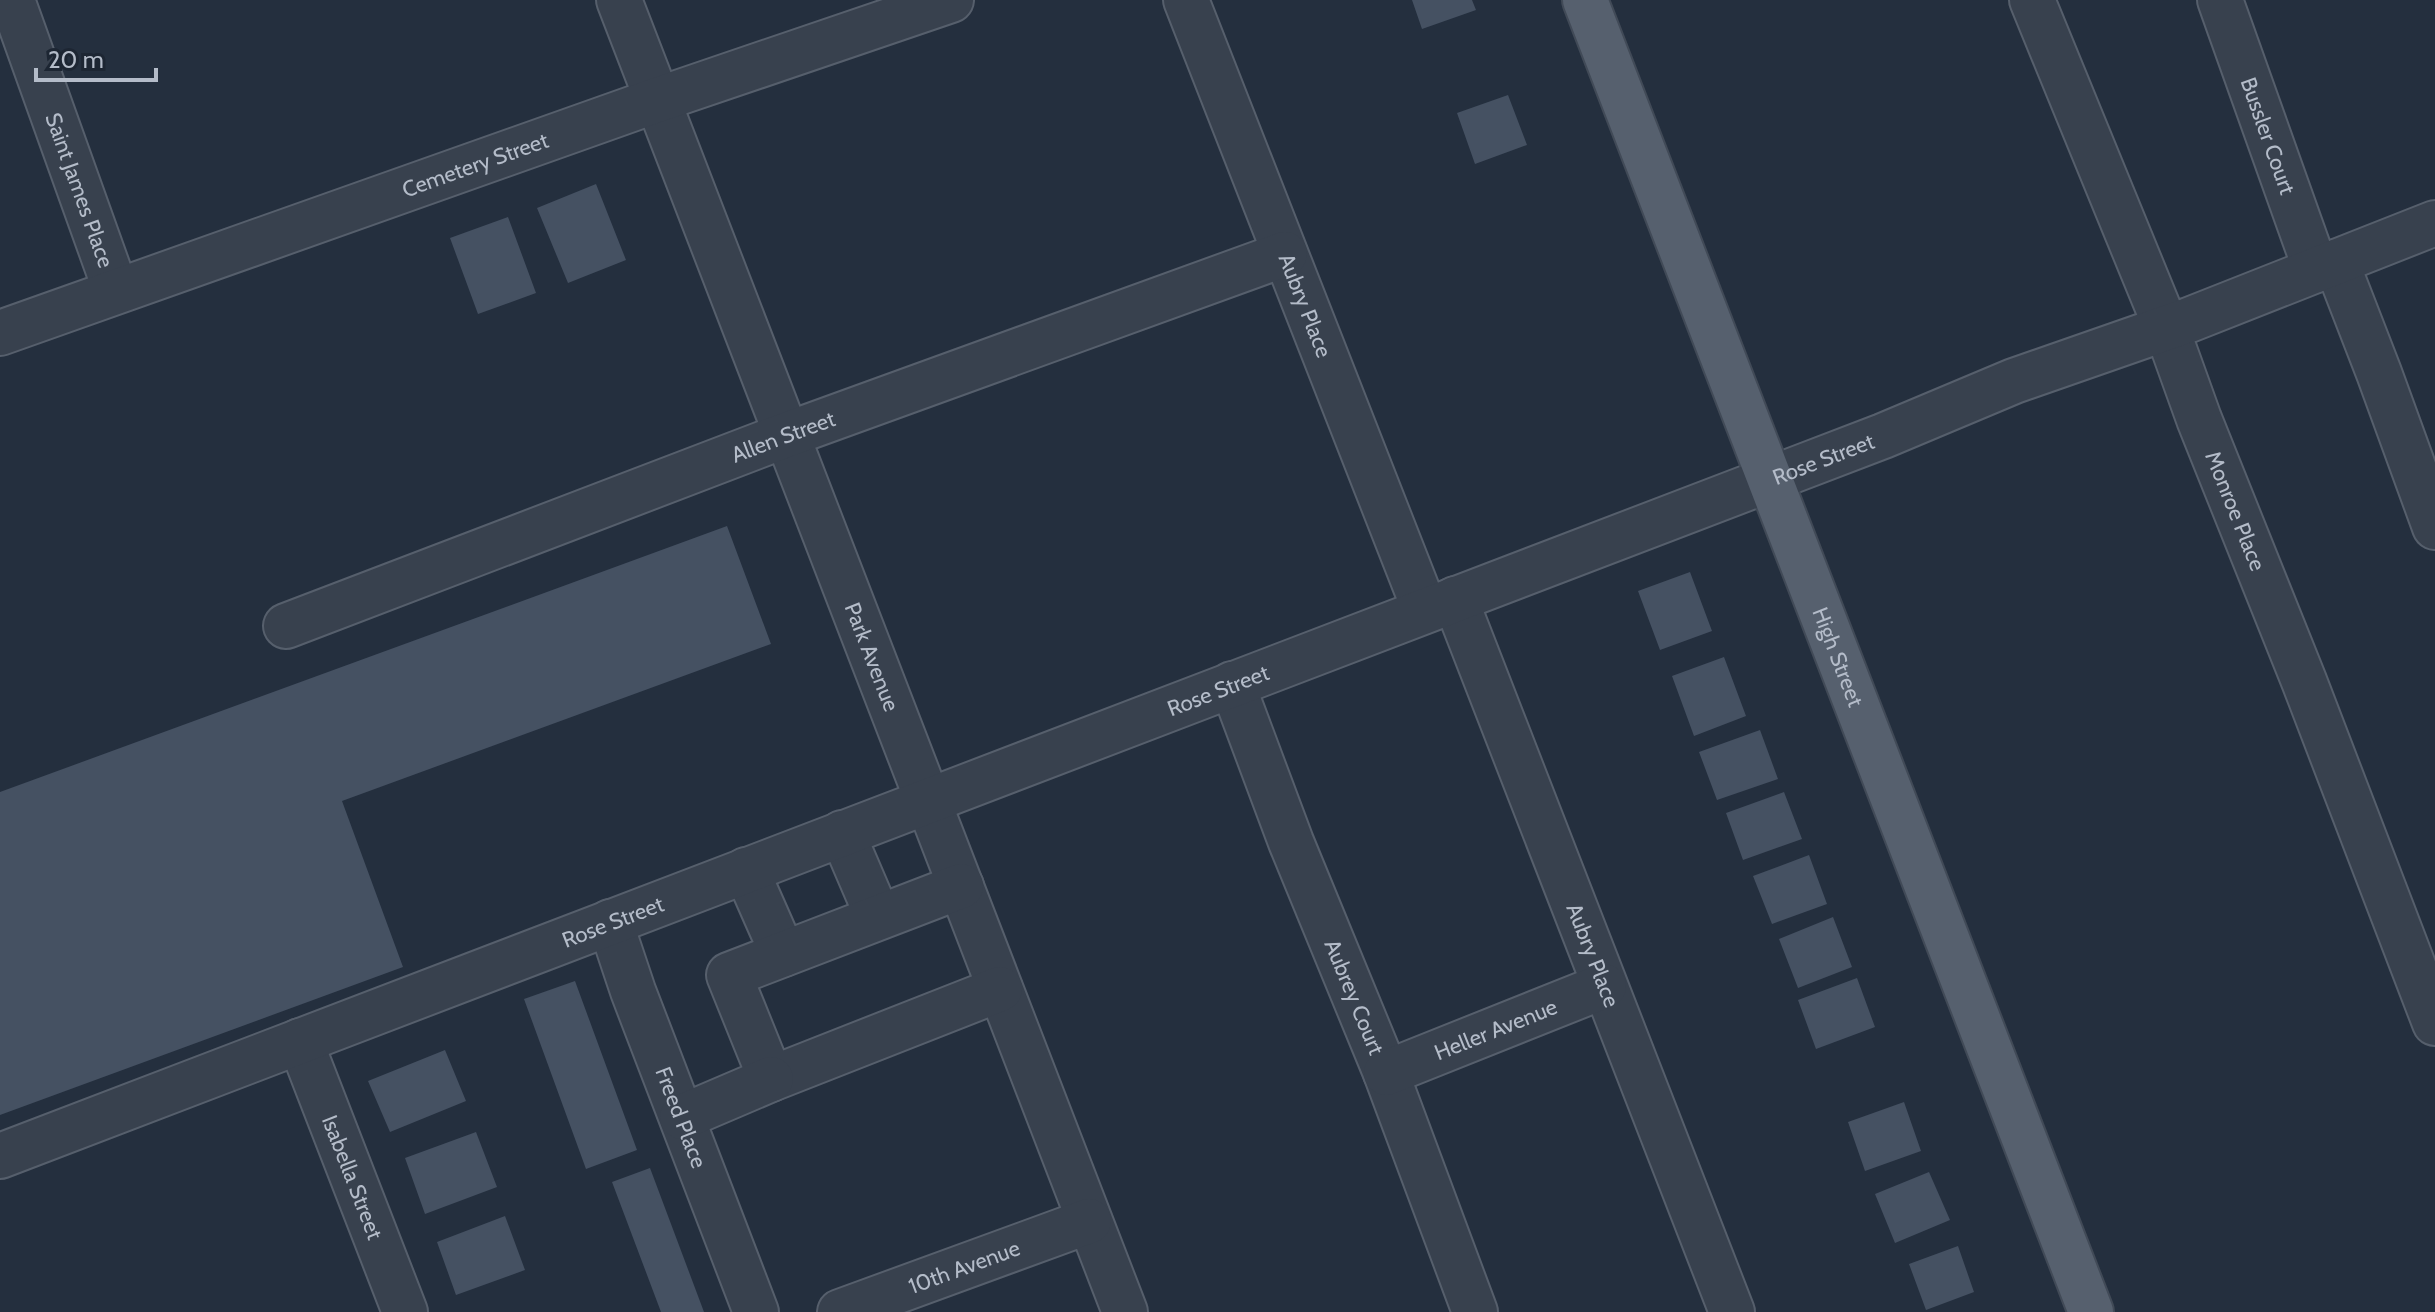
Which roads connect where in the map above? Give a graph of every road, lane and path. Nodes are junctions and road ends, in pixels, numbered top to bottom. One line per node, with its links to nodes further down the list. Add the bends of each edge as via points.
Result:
1 (12, 0): 12 (street, Saint James Place)
2 (619, 0): 8 (street, Park Avenue)
3 (1186, 0): 10 (street, Aubry Place)
4 (1585, 0): 16 (main road, High Street)
5 (2032, 0): 13 (street, Monroe Place)
6 (2220, 0): 11 (street, Bussler Court)
7 (938, 2): 8 (street, Cemetery Street)
8 (657, 100): 12 (street, Cemetery Street); 15 (street, Park Avenue)
9 (2435, 223): 11 (street, Rose Street)
10 (1285, 254): 15 (street, Allen Street); 18 (street, Aubry Place)
11 (2326, 266): 13 (street, Rose Street); 17 (street, Bussler Court, via 2379,373)
12 (116, 291): 14 (street, Cemetery Street)
13 (2166, 327): 16 (street, Rose Street); 30 (street, Monroe Place)
14 (0, 333)
15 (786, 435): 19 (street, Allen Street); 21 (street, Park Avenue)
16 (1769, 478): 18 (street, Rose Street); 43 (main road, High Street)
17 (2435, 527)
18 (1440, 604): 20 (street, Rose Street); 28 (street, Aubry Place)
19 (286, 626)
20 (1232, 684): 21 (street, Rose Street); 32 (street, Aubrey Court)
21 (928, 800): 22 (street, Rose Street); 24 (street, Park Avenue)
22 (842, 833): 23 (street, Rose Street); 25 (street)
23 (746, 870): 26 (street, Rose Street); 27 (street)
24 (961, 886): 25 (street); 29 (street, Park Avenue)
25 (878, 917): 27 (street)
26 (610, 922): 31 (street, Rose Street); 34 (street, Freed Place)
27 (783, 954): 33 (street, via 729,975)
28 (1604, 986): 32 (street, Heller Avenue); 42 (street, Aubry Place)
29 (1000, 989): 33 (street); 36 (street, Park Avenue)
30 (2435, 1023)
31 (300, 1041): 35 (street, Rose Street); 37 (street, Isabella Street)
32 (1386, 1073): 41 (street, Aubrey Court)
33 (771, 1079): 34 (street)
34 (682, 1117): 38 (street, Freed Place)
35 (0, 1156)
36 (1089, 1221): 39 (street, 10th Avenue); 40 (street, Park Avenue)
37 (405, 1312)
38 (756, 1312)
39 (840, 1312)
40 (1125, 1312)
41 (1475, 1312)
42 (1732, 1312)
43 (2091, 1312)

